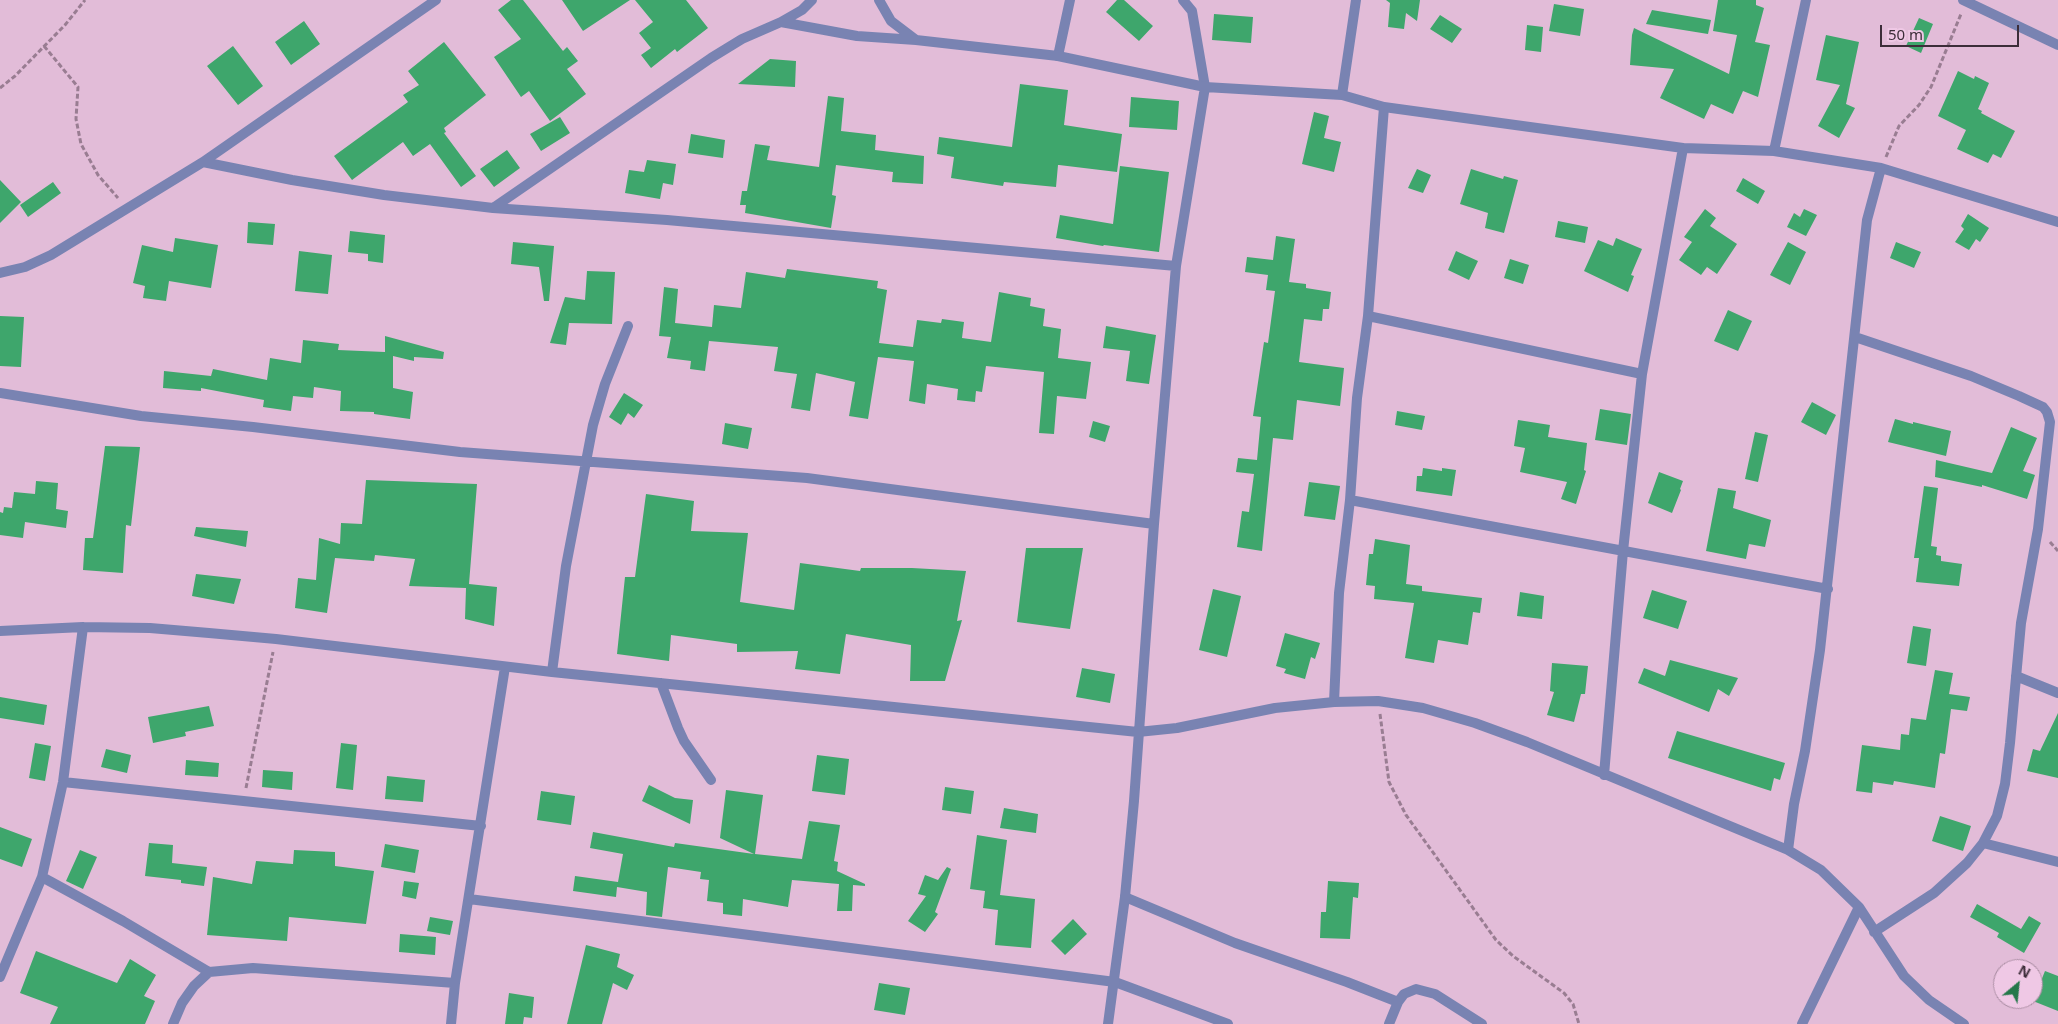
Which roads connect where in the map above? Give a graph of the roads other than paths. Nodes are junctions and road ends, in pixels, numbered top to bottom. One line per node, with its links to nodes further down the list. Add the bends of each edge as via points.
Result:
1 (436, 0): 18 (street)
2 (812, 0): 9 (street)
3 (878, 0): 10 (street, via 892,21)
4 (1070, 0): 12 (street)
5 (1183, 0): 13 (street, via 1192,11)
6 (1356, 0): 14 (street)
7 (1806, 0): 17 (street)
8 (1965, 1): 11 (street)
9 (781, 22): 10 (street, via 858,36); 20 (street, via 711,58)
10 (916, 40): 12 (street)
11 (2058, 45)
12 (1058, 56): 13 (street)
13 (1205, 87): 14 (street); 22 (street)
14 (1342, 95): 15 (street)
15 (1384, 107): 16 (street); 24 (street)
16 (1683, 148): 17 (street); 27 (street)
17 (1774, 151): 19 (street)
18 (203, 162): 20 (street, via 384,195); 23 (street, via 51,255 25,267)
19 (1881, 168): 21 (street); 26 (street, via 1867,220)
20 (493, 208): 22 (street, via 667,220)
21 (2058, 222)
22 (1176, 266): 31 (street)
23 (0, 273)
24 (1368, 316): 27 (street); 30 (street, via 1357,398)
25 (628, 326): 29 (street, via 605,384)
26 (1855, 337): 33 (street); 38 (street, via 1971,376 2043,407 2047,412 2050,422 2043,492 2021,623)
27 (1642, 374): 32 (street)
28 (0, 393): 29 (street, via 141,416 460,452)
29 (586, 462): 31 (street, via 807,478); 37 (street, via 566,566)
30 (1350, 500): 32 (street); 41 (street, via 1339,593)
31 (1154, 524): 42 (street)
32 (1623, 551): 33 (street); 43 (street)
33 (1828, 589): 48 (street)
34 (83, 627): 35 (street); 36 (street, via 150,628 276,639); 45 (street)
35 (0, 631)
36 (506, 667): 37 (street); 46 (street)
37 (552, 672): 39 (street)
38 (2016, 676): 40 (street); 47 (street, via 2005,784 1996,816)
39 (661, 683): 42 (street); 44 (street, via 684,741)
40 (2058, 693)
41 (1334, 702): 42 (street, via 1275,708 1177,728); 43 (street, via 1378,701 1423,708 1527,742)
42 (1138, 732): 51 (street)
43 (1604, 775): 48 (street)
44 (711, 780)
45 (63, 782): 46 (street); 50 (street)
46 (481, 826): 52 (street)
47 (1983, 843): 49 (street); 54 (street, via 1967,863 1934,893)
48 (1788, 850): 53 (street, via 1821,870)
49 (2058, 862)
50 (42, 877): 55 (street); 56 (street)
51 (1125, 897): 57 (street); 59 (street, via 1235,943)
52 (469, 899): 57 (street); 58 (street)
53 (1859, 907): 54 (street); 66 (street)
54 (1874, 932): 67 (street, via 1904,976 1929,1000)
55 (209, 972): 58 (street, via 253,968); 60 (street, via 182,1003)
56 (0, 977)
57 (1115, 982): 62 (street); 63 (street)
58 (455, 983): 61 (street)
59 (1398, 1002): 64 (street); 65 (street, via 1404,994 1416,989 1435,994)
60 (173, 1024)
61 (451, 1024)
62 (1108, 1024)
63 (1228, 1024)
64 (1389, 1024)
65 (1482, 1024)
66 (1802, 1024)
67 (1964, 1024)

